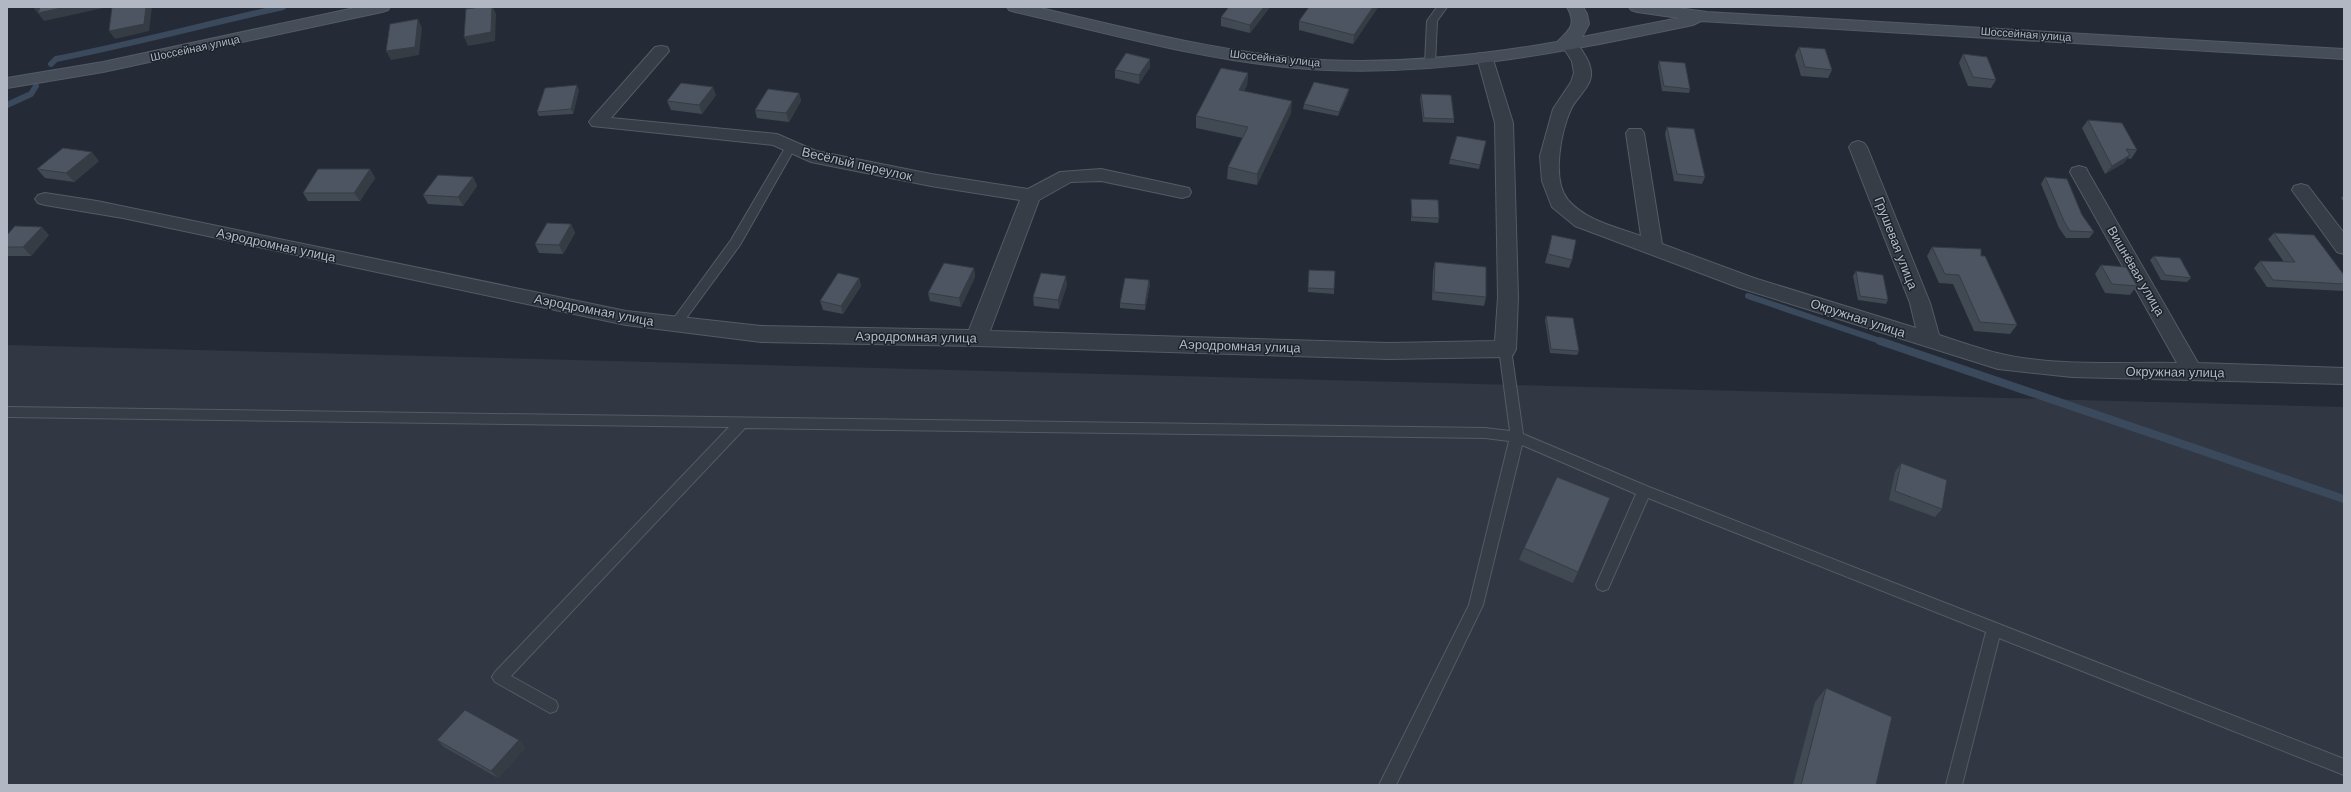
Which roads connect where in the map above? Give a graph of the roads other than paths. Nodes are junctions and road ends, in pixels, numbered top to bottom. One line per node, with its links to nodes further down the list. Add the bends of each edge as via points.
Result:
1 (382, 7): 12 (main road, Шоссейная улица, via 111,66)
2 (1016, 7): 11 (main road, Шоссейная улица, via 1206,50 1296,63 1374,66)
3 (1442, 7): 11 (lane, via 1432,21)
4 (1575, 7): 7 (main road, via 1582,23 1580,32)
5 (1637, 7): 6 (main road)
6 (1707, 17): 7 (main road, Шоссейная улица); 9 (main road, Шоссейная улица)
7 (1566, 45): 10 (main road, Шоссейная улица); 22 (street, Окружная улица, via 1580,61 1583,73 1562,109 1549,156 1551,181 1560,203 1582,221)
8 (661, 50): 15 (street, Весёлый переулок, via 598,122 777,140)
9 (2344, 54)
10 (1485, 57): 11 (main road, Шоссейная улица); 26 (street, via 1504,123 1508,297)
11 (1430, 64)
12 (7, 83)
13 (1635, 133): 22 (street)
14 (1858, 147): 25 (street, Грушевая улица, via 1920,303)
15 (790, 148): 19 (street, Весёлый переулок, via 811,156 931,180); 23 (lane, via 736,242)
16 (2079, 172): 27 (street, Вишнёвая улица)
17 (2301, 190): 21 (street)
18 (1182, 192): 19 (street, via 1102,174 1067,176)
19 (1031, 196): 24 (street)
20 (45, 199): 23 (street, Аэродромная улица, via 87,204 158,218 235,237 610,315)
21 (2344, 247)
22 (1653, 248): 25 (street, Окружная улица, via 1747,283)
23 (675, 325): 24 (street, Аэродромная улица, via 761,334)
24 (977, 338): 26 (street, Аэродромная улица, via 1389,351)
25 (1930, 340): 27 (street, Окружная улица, via 1998,361 2039,368 2089,372)
26 (1505, 349): 31 (lane)
27 (2192, 371): 28 (street, Окружная улица)
28 (2344, 376)
29 (7, 412): 30 (lane)
30 (741, 422): 31 (lane, via 1485,433); 35 (lane, via 500,677)
31 (1517, 437): 32 (lane); 37 (lane, via 1476,605)
32 (1644, 491): 33 (lane); 34 (lane)
33 (1603, 584)
34 (1994, 629): 36 (lane); 38 (lane)
35 (550, 706)
36 (2344, 767)
37 (1387, 785)
38 (1954, 785)

